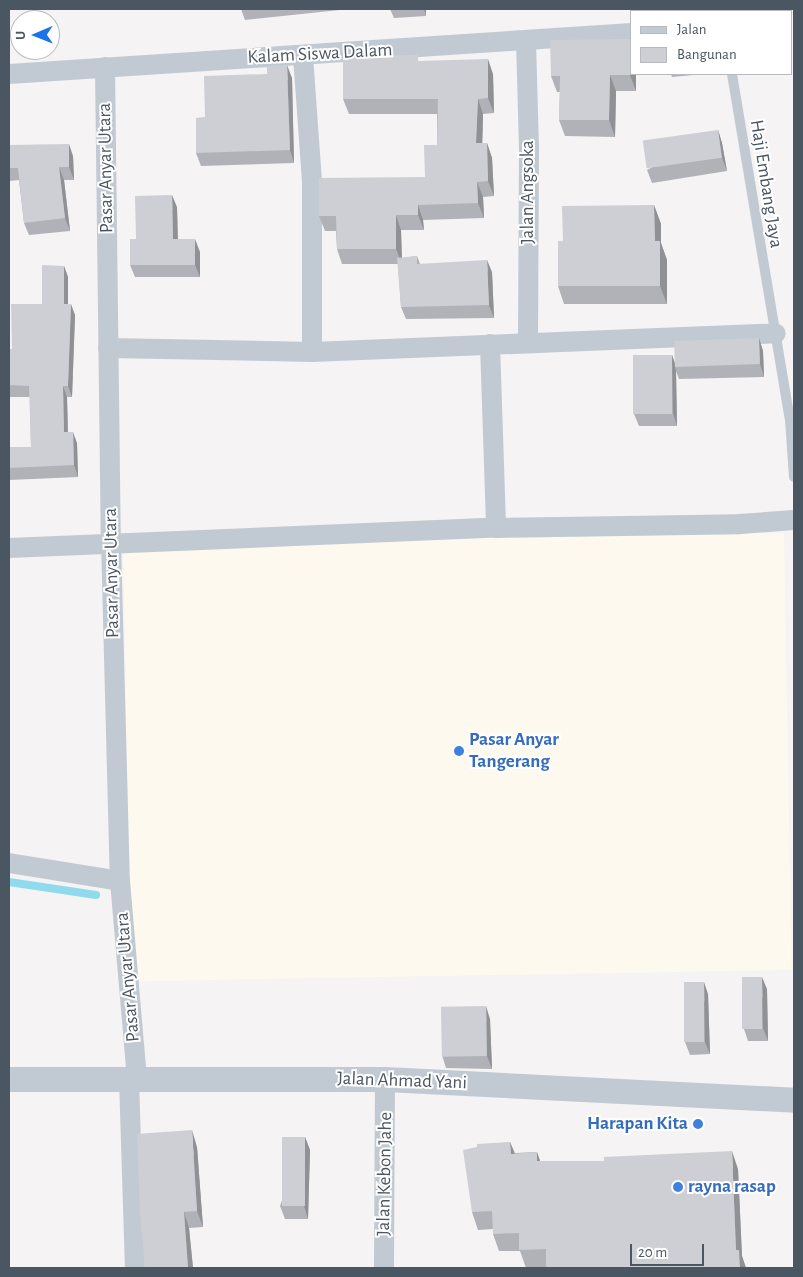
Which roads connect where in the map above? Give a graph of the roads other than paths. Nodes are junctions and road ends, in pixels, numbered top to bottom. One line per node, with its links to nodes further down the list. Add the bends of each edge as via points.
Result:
1 (630, 33): 2 (street, Kalam Siswa Dalam)
2 (526, 42): 3 (street, Kalam Siswa Dalam); 8 (street, Jalan Angsoka)
3 (303, 56): 4 (street, Kalam Siswa Dalam); 11 (street, via 312,183)
4 (105, 67): 5 (street, Kalam Siswa Dalam); 10 (street, Pasar Anyar Utara)
5 (9, 74)
6 (732, 75): 7 (lane, Haji Embang Jaya, via 763,274)
7 (776, 333): 8 (street); 12 (lane, Haji Embang Jaya, via 790,420)
8 (528, 343): 9 (street)
9 (490, 344): 11 (street); 14 (street)
10 (108, 348): 11 (street); 15 (street, Pasar Anyar Utara)
11 (312, 352)
12 (794, 477)
13 (794, 520): 14 (street, via 740,524)
14 (496, 528): 15 (street)
15 (111, 542): 16 (street); 18 (street, Pasar Anyar Utara)
16 (9, 548)
17 (9, 863): 18 (street)
18 (120, 880): 20 (street, Pasar Anyar Utara)
19 (9, 1079): 20 (street, Jalan Ahmad Yani)
20 (133, 1079): 21 (street, Jalan Ahmad Yani); 23 (street, Pasar Anyar Utara)
21 (385, 1079): 22 (street, Jalan Ahmad Yani); 24 (street, Jalan Kebon Jahe)
22 (794, 1100)
23 (135, 1268)
24 (384, 1268)

